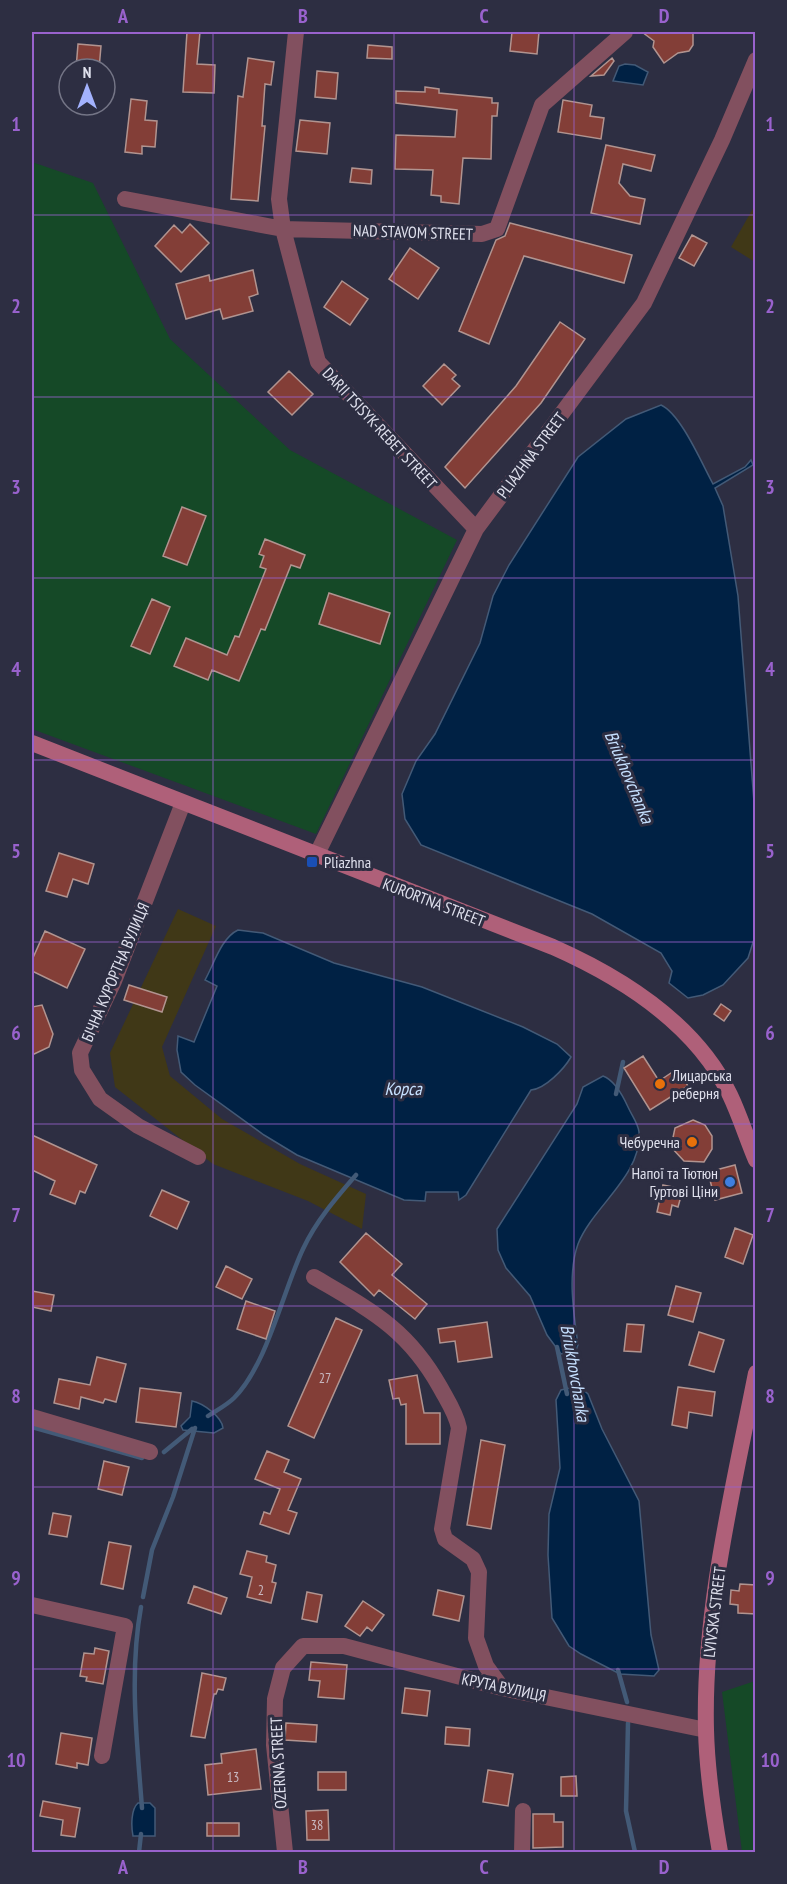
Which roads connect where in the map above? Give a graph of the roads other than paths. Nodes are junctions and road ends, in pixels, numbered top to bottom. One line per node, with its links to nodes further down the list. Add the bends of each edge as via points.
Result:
1 (296, 32): 5 (street, DARII TSISYK-REBET STREET, via 279,200)
2 (625, 32): 5 (street, NAD STAVOM STREET, via 542,105 497,229 483,234)
3 (756, 60): 6 (street, PLIAZHNA STREET, via 644,303)
4 (125, 200): 5 (street, NAD STAVOM STREET)
5 (283, 229): 6 (street, DARII TSISYK-REBET STREET, via 318,362)
6 (476, 529): 9 (street, PLIAZHNA STREET)
7 (32, 743): 8 (main road, KURORTNA STREET)
8 (183, 804): 9 (main road, KURORTNA STREET); 10 (street, БІЧНА КУРОРТНА ВУЛИЦЯ, via 114,981 80,1053 82,1070 100,1099 138,1126)
9 (316, 856): 11 (main road, KURORTNA STREET, via 553,947 588,962 639,994 670,1019 717,1073)
10 (198, 1157)
11 (756, 1160)
12 (314, 1277): 18 (street, via 386,1320 402,1334 417,1350 455,1416 459,1428 442,1529 445,1539 473,1559 479,1572 476,1638 486,1666)
13 (756, 1373): 19 (main road, LVIVSKA STREET, via 716,1584)
14 (32, 1417): 15 (street)
15 (150, 1452)
16 (32, 1605): 20 (street, via 125,1626)
17 (303, 1646): 18 (street, КРУТА ВУЛИЦЯ, via 344,1646); 22 (street, OZERNA STREET, via 283,1668 275,1699 274,1745)
18 (502, 1688): 19 (street, КРУТА ВУЛИЦЯ)
19 (706, 1730): 24 (main road, LVIVSKA STREET, via 711,1800)
20 (102, 1756)
21 (523, 1811): 23 (street)
22 (285, 1852)
23 (522, 1852)
24 (720, 1852)

